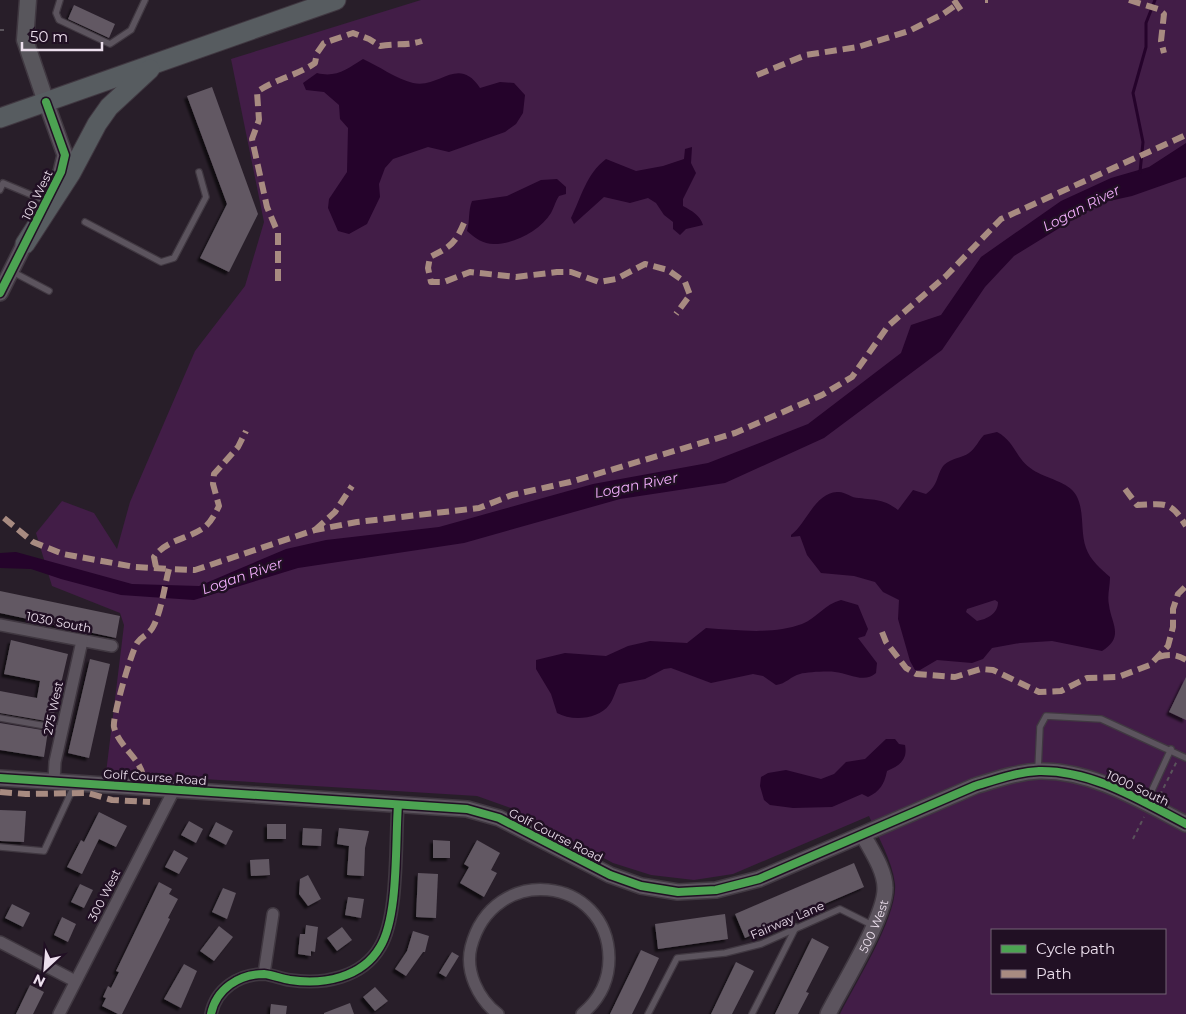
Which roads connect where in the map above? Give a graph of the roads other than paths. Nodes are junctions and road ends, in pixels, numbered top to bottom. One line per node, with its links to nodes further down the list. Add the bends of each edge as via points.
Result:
1 (28, 0): 6 (main road, 100 West, via 25,40)
2 (60, 0): 3 (lane, via 56,13 60,20 110,44 131,30)
3 (145, 0)
4 (336, 0): 5 (highway)
5 (156, 63): 6 (highway); 12 (highway, via 109,107)
6 (46, 102): 7 (highway); 10 (street, 100 West, via 65,155 61,172)
7 (0, 118)
8 (198, 172): 11 (lane, via 206,198 174,258 161,262)
9 (0, 190): 10 (lane, via 4,183)
10 (46, 201): 12 (street, 100 West)
11 (85, 222)
12 (25, 244): 13 (street, 100 West)
13 (12, 271): 14 (lane); 15 (street, 100 West)
14 (49, 291)
15 (0, 294)
16 (0, 625): 17 (street, 1030 South)
17 (82, 641): 18 (street, 1030 South); 20 (street, 275 West)
18 (112, 646)
19 (0, 718): 20 (lane)
20 (63, 729): 26 (street, 275 West)
21 (1171, 749): 22 (lane); 23 (lane, via 1101,718 1046,716 1040,727); 29 (lane)
22 (1186, 758)
23 (1039, 771): 24 (street, Golf Course Road); 32 (street, Golf Course Road, via 975,786)
24 (1079, 776): 29 (street, 1000 South)
25 (0, 778): 26 (street, Golf Course Road)
26 (54, 780): 27 (street, Golf Course Road)
27 (76, 782): 28 (street, Golf Course Road); 33 (lane, via 44,851)
28 (174, 790): 30 (street, Golf Course Road); 39 (street, 300 West)
29 (1146, 803): 31 (street, 1000 South)
30 (398, 804): 32 (street, Golf Course Road, via 466,809 499,818 610,875 641,886 678,892 716,890 759,879); 38 (street, via 391,921 380,948 356,972 326,982)
31 (1186, 824)
32 (863, 834): 35 (street, 500 West, via 886,887 882,910)
33 (0, 848)
34 (273, 914): 38 (street)
35 (874, 926): 36 (lane, Fairway Lane, via 840,909); 46 (street, 500 West)
36 (796, 927): 44 (lane, Fairway Lane, via 761,944 725,953 676,958); 45 (lane)
37 (0, 942): 39 (street)
38 (264, 974): 41 (street, via 237,979 223,990)
39 (75, 981): 40 (street, 300 West)
40 (59, 1014)
41 (211, 1014)
42 (498, 1014): 43 (street, via 480,996 472,975 470,952 476,930 488,911 506,897 528,890 550,890 572,897 590,910 609,947 609,968 603,988 592,1006)
43 (582, 1014)
44 (648, 1014)
45 (752, 1014)
46 (828, 1014)

